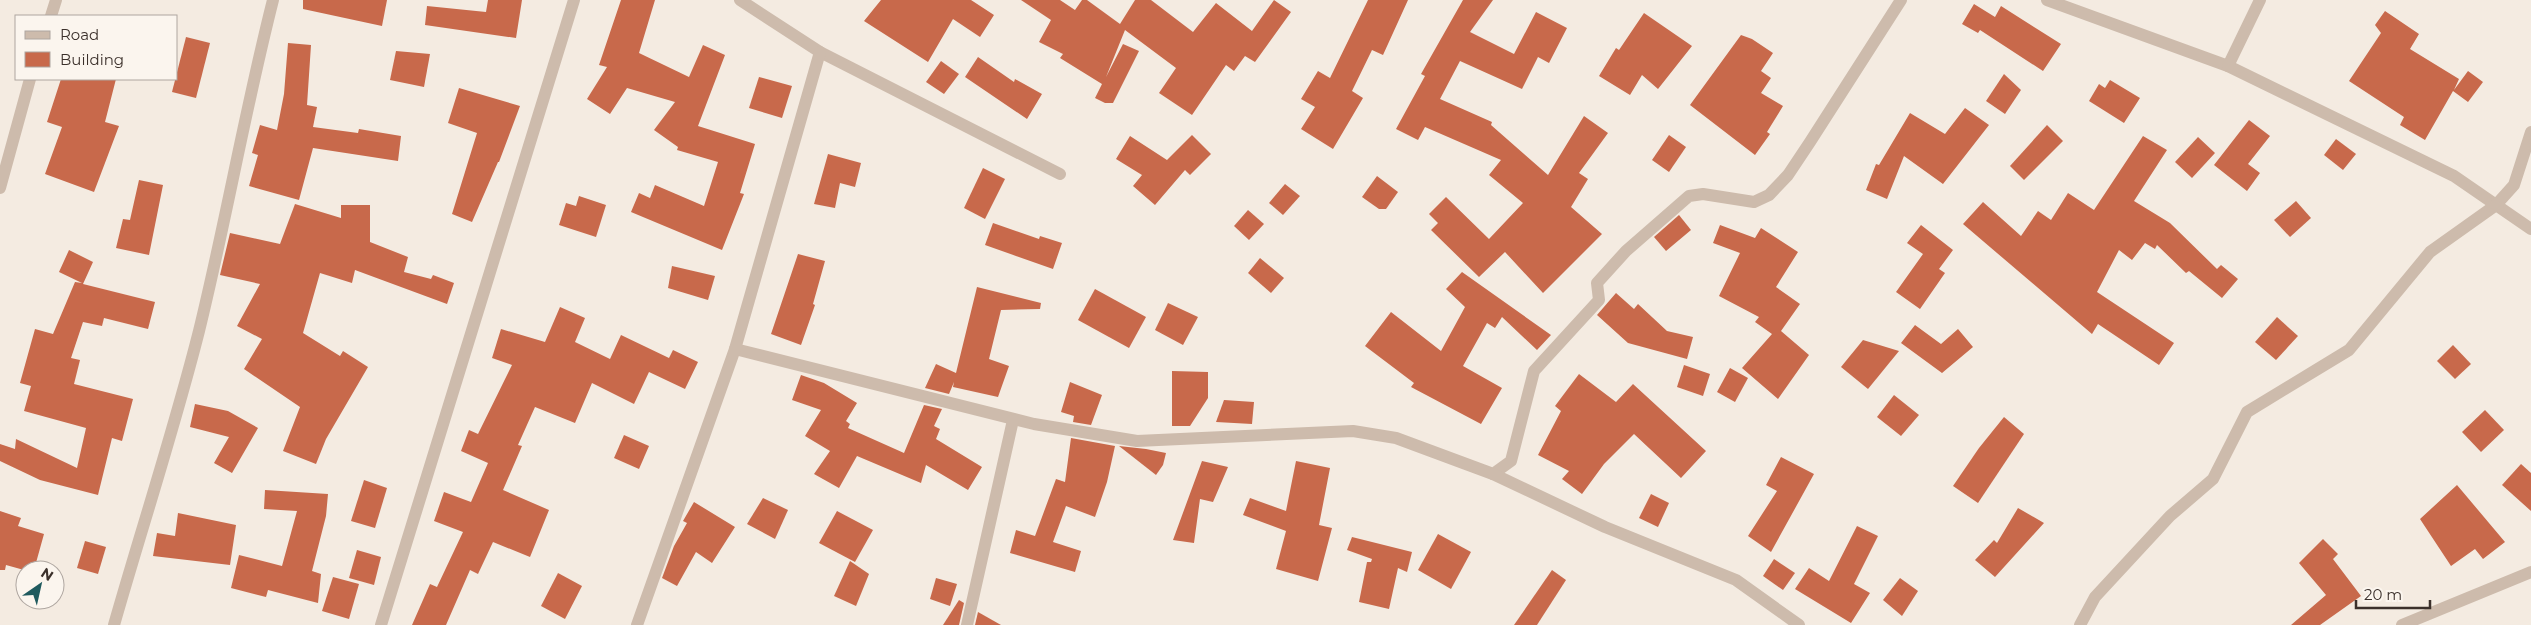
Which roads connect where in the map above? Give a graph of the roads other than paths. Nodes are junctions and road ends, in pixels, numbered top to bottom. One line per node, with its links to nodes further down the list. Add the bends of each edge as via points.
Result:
1 (56, 0): 8 (street)
2 (273, 0): 21 (street, via 252,81 230,198 198,333)
3 (574, 0): 22 (street)
4 (740, 0): 9 (street)
5 (1901, 0): 19 (street, via 1788,175 1769,195 1754,202 1703,194 1689,196 1626,251 1597,283 1599,300 1534,371 1511,461)
6 (2047, 0): 10 (street)
7 (2260, 0): 10 (street)
8 (51, 15)
9 (820, 52): 13 (street); 17 (street)
10 (2228, 66): 15 (street, via 2454,176)
11 (30, 80): 14 (street)
12 (2531, 132): 15 (street, via 2514,185)
13 (1060, 174)
14 (0, 188)
15 (2496, 205): 16 (street); 26 (street, via 2430,252 2348,350 2246,412 2213,479 2170,516 2095,597)
16 (2531, 229)
17 (735, 349): 18 (street); 23 (street)
18 (1013, 420): 19 (street, via 1137,441 1354,431 1396,438); 24 (street)
19 (1493, 474): 25 (street, via 1605,527 1736,580)
20 (2531, 572): 27 (street)
21 (114, 625)
22 (382, 625)
23 (637, 625)
24 (967, 625)
25 (1799, 625)
26 (2080, 625)
27 (2402, 625)

